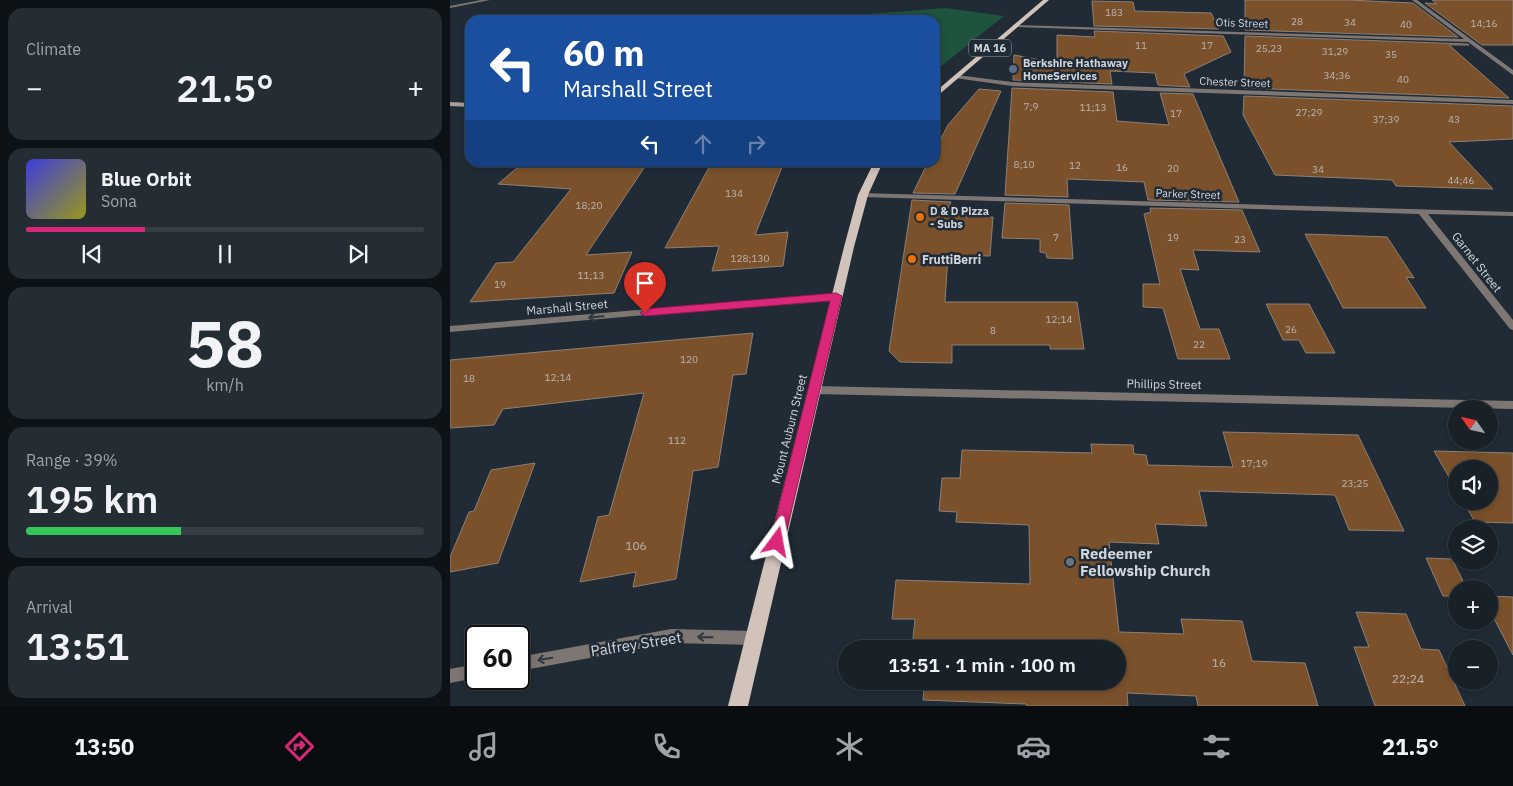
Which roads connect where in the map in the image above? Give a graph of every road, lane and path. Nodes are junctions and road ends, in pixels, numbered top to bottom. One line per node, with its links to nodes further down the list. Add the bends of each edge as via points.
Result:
1 (488, 0): 4 (street)
2 (1046, 0): 5 (main road, MA 16)
3 (1414, 0): 6 (street)
4 (450, 7)
5 (1016, 26): 6 (street, Otis Street); 8 (main road, MA 16)
6 (1467, 41): 7 (street)
7 (1513, 73)
8 (957, 77): 9 (main road, MA 16); 10 (street, Chester Street, via 1012,84)
9 (940, 92)
10 (1513, 102)
11 (450, 104): 12 (main road)
12 (465, 105)
13 (877, 167): 14 (main road, Mount Auburn Street)
14 (863, 195): 15 (street, Parker Street); 17 (main road, Mount Auburn Street)
15 (1422, 212): 16 (street, Parker Street); 18 (street, Garnet Street)
16 (1513, 214)
17 (836, 296): 19 (street, Marshall Street, one-way to 19); 20 (main road, Mount Auburn Street)
18 (1513, 327)
19 (450, 329)
20 (814, 390): 21 (street, Phillips Street); 22 (main road, Mount Auburn Street)
21 (1513, 406)
22 (754, 638): 23 (street, Palfrey Street, one-way to 23, via 671,636); 26 (main road, Mount Auburn Street)
23 (530, 662)
24 (465, 673): 25 (street)
25 (450, 676)
26 (738, 706)

